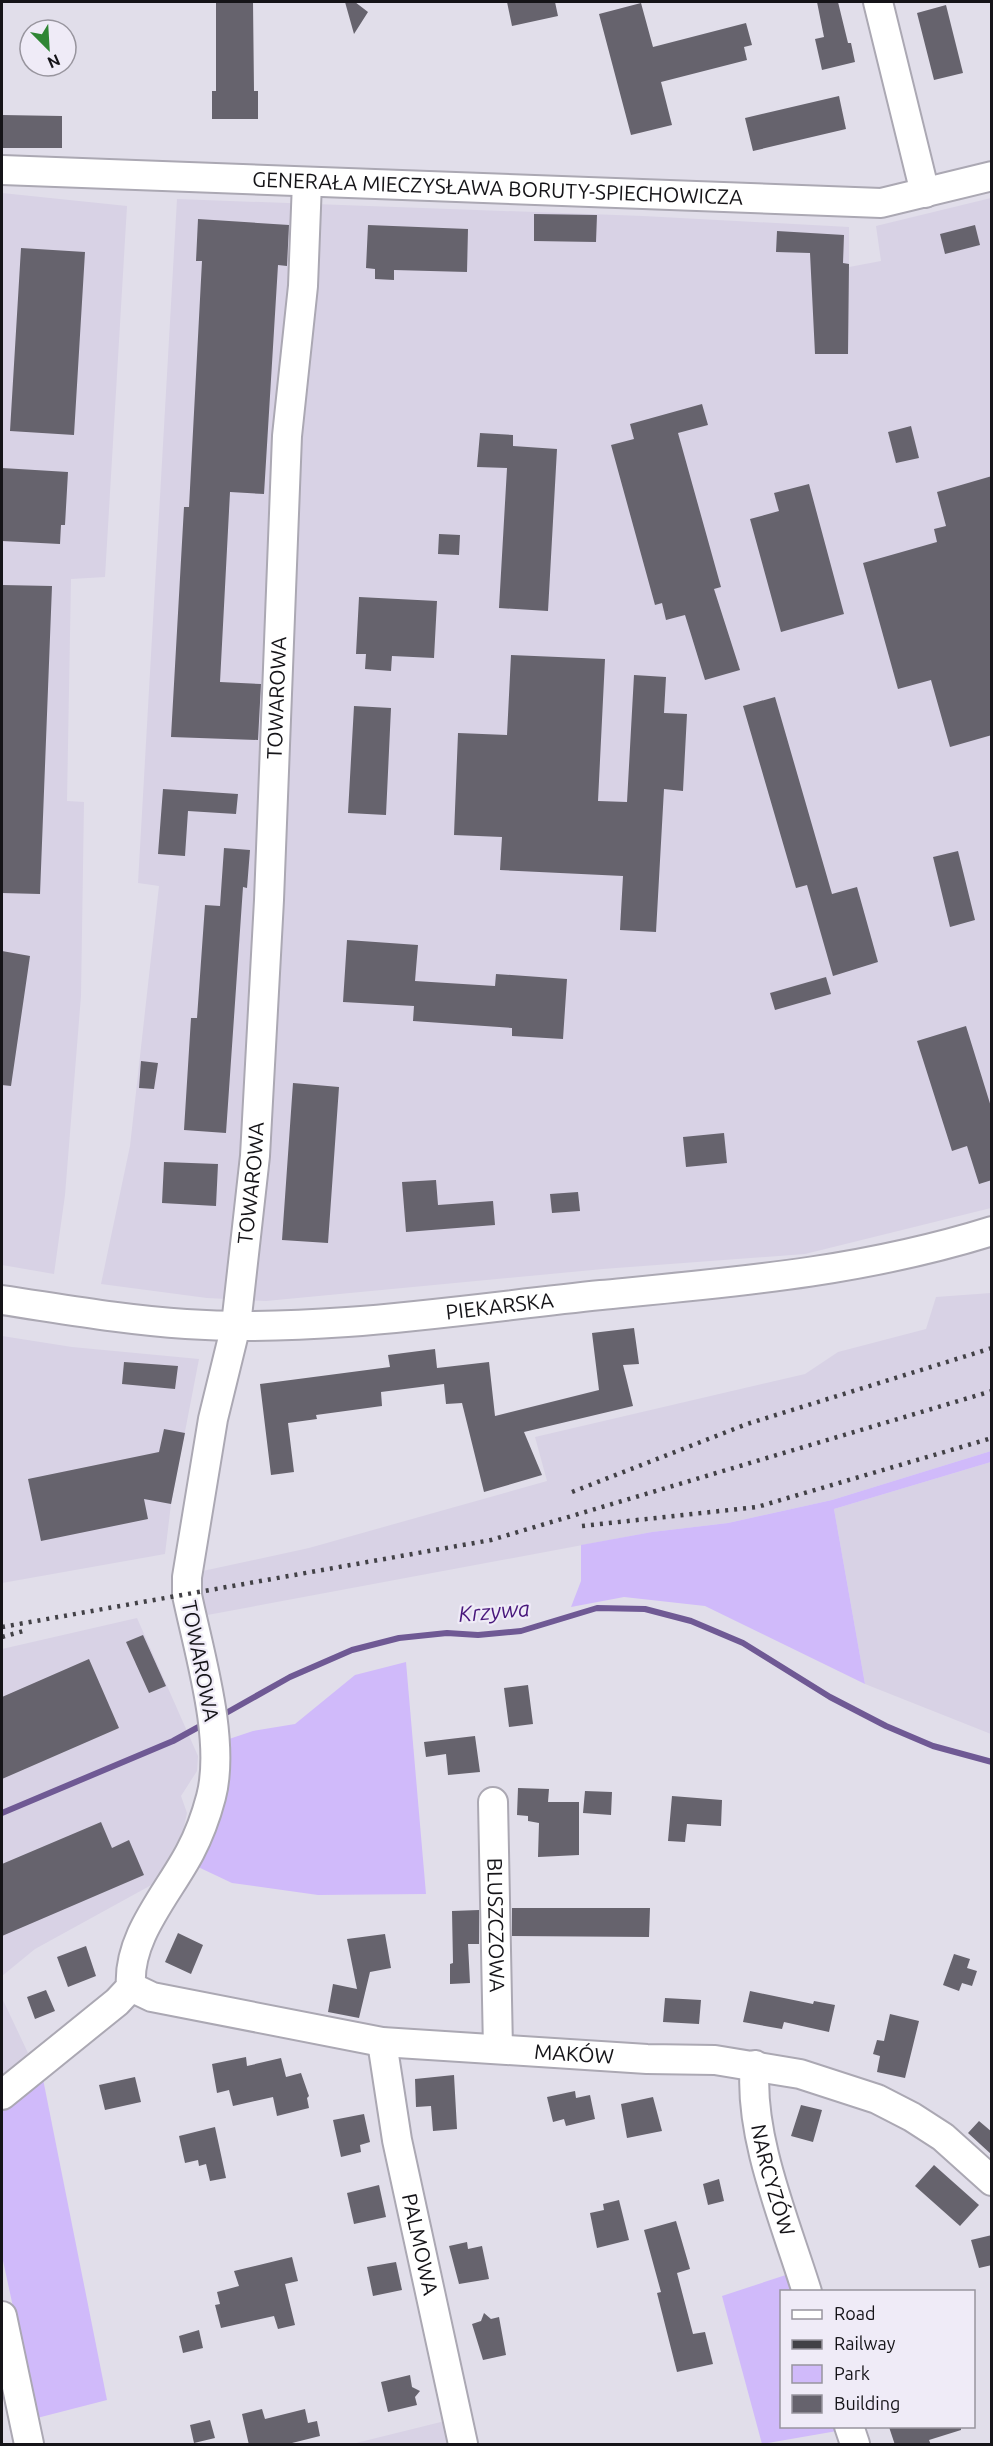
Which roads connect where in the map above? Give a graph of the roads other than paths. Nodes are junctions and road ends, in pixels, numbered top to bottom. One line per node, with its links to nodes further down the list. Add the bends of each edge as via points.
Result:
1 (878, 2): 5 (street)
2 (2, 170): 4 (street, GENERAŁA MIECZYSŁAWA BORUTY-SPIECHOWICZA)
3 (992, 176): 5 (street, GENERAŁA MIECZYSŁAWA BORUTY-SPIECHOWICZA)
4 (307, 182): 5 (street, GENERAŁA MIECZYSŁAWA BORUTY-SPIECHOWICZA, via 881,203); 8 (street, TOWAROWA, via 303,286 287,436 255,1144)
5 (925, 193)
6 (992, 1231): 8 (street, PIEKARSKA, via 872,1263 783,1277 339,1321)
7 (2, 1300): 8 (street, PIEKARSKA, via 131,1319)
8 (236, 1325): 10 (street, TOWAROWA, via 213,1419 187,1577 187,1595 212,1722 212,1795 190,1853 140,1941 129,1967)
9 (493, 1802): 12 (street, BLUSZCZOWA)
10 (130, 1987): 11 (street, MAKÓW, via 152,1997); 14 (street, via 117,2002)
11 (382, 2042): 12 (street, MAKÓW); 20 (street, PALMOWA, via 397,2140)
12 (498, 2049): 13 (street, MAKÓW, via 635,2059 715,2060)
13 (755, 2066): 15 (street, MAKÓW, via 800,2074 877,2099 943,2137); 16 (street, NARCYZÓW, via 755,2105 763,2147)
14 (2, 2095)
15 (992, 2181)
16 (806, 2290)
17 (2, 2316): 19 (street)
18 (849, 2428): 21 (street)
19 (29, 2445)
20 (463, 2445)
21 (855, 2445)

